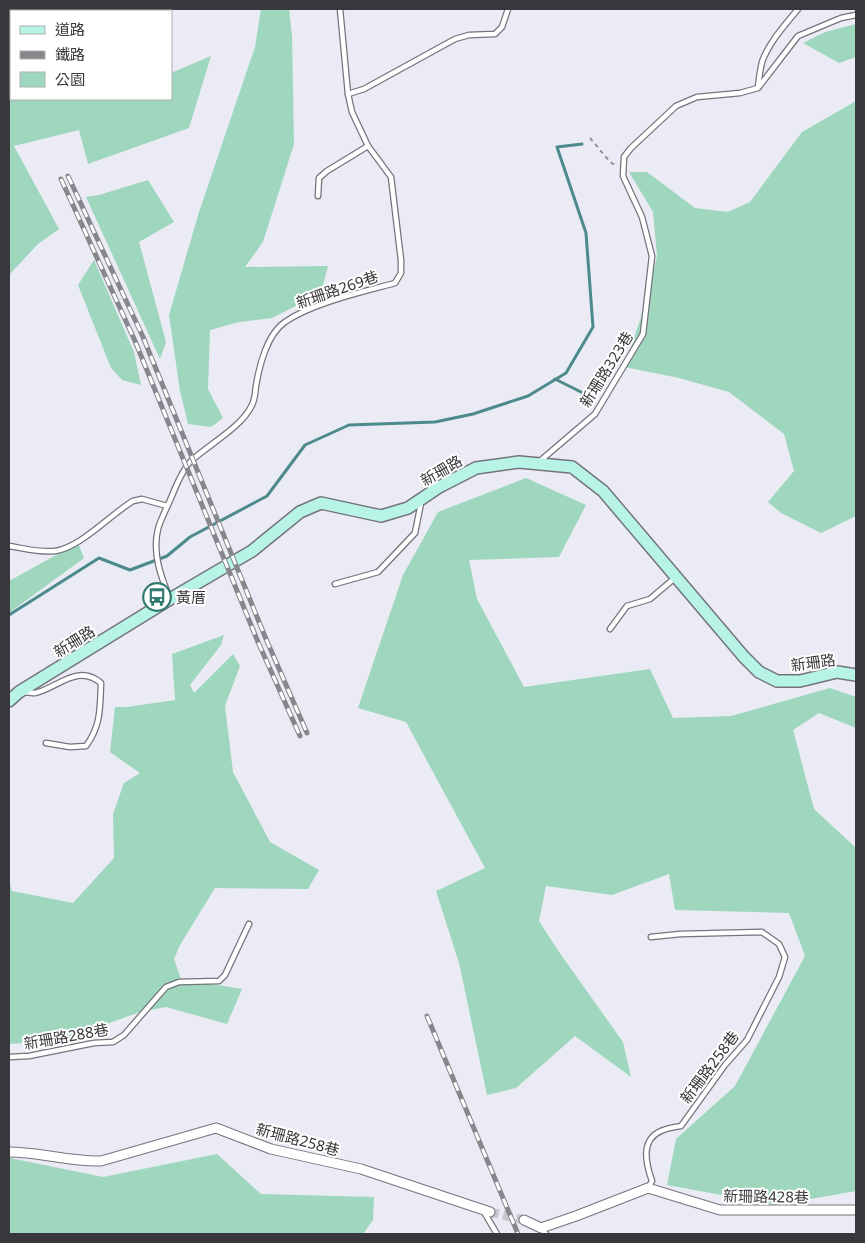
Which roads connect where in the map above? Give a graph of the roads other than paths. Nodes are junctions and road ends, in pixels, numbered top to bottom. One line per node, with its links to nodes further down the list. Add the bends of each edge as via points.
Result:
1 (340, 9): 6 (lane, 新珊路269巷)
2 (508, 9): 6 (lane, via 502,27 495,34 455,39 364,89)
3 (798, 9): 5 (lane, via 768,49)
4 (856, 15): 5 (lane, via 798,36)
5 (758, 88): 9 (lane, 新珊路323巷, via 697,97 676,106 624,158 623,176 642,217 652,256 643,334 596,414)
6 (348, 94): 7 (lane, 新珊路269巷, via 352,112)
7 (368, 146): 8 (lane, via 319,178); 11 (lane, 新珊路269巷, via 391,177 401,273 395,283 314,308 285,321 276,330 264,353 252,406 236,425 185,469)
8 (318, 196)
9 (537, 464): 10 (street, 新珊路, via 520,462 476,468 439,486); 13 (street, 新珊路, via 572,467 602,491)
10 (422, 499): 14 (lane, via 415,533 378,572); 15 (street, 新珊路, via 408,508 381,516 321,503 300,512 252,551)
11 (167, 506): 12 (lane, via 142,499 133,501 82,539 61,550); 15 (lane, 新珊路269巷, via 158,530 156,554)
12 (9, 546)
13 (676, 578): 16 (lane, via 650,599 627,606); 17 (street, 新珊路, via 759,672 777,681 800,681 837,672)
14 (335, 584)
15 (170, 599): 18 (street, 新珊路)
16 (610, 629)
17 (856, 676)
18 (19, 692): 19 (street, 新珊路); 20 (lane, via 35,692 74,676 93,676 101,683 100,716 94,735 86,746)
19 (9, 701)
20 (46, 743)
21 (249, 924): 23 (lane, 新珊路288巷, via 225,975 219,981 179,982 166,987 124,1035 113,1042)
22 (651, 937): 25 (lane, 新珊路258巷, via 762,932 779,944 785,958 779,977 747,1040 681,1126 660,1131 649,1141 646,1165 652,1181)
23 (9, 1057)
24 (9, 1152): 26 (street, 新珊路258巷, via 82,1162 102,1161 216,1128 272,1149 361,1169)
25 (648, 1188): 27 (street, 新珊路428巷, via 720,1210); 29 (street)
26 (486, 1210): 30 (lane)
27 (856, 1210)
28 (524, 1220): 29 (street)
29 (544, 1231)
30 (497, 1234)

